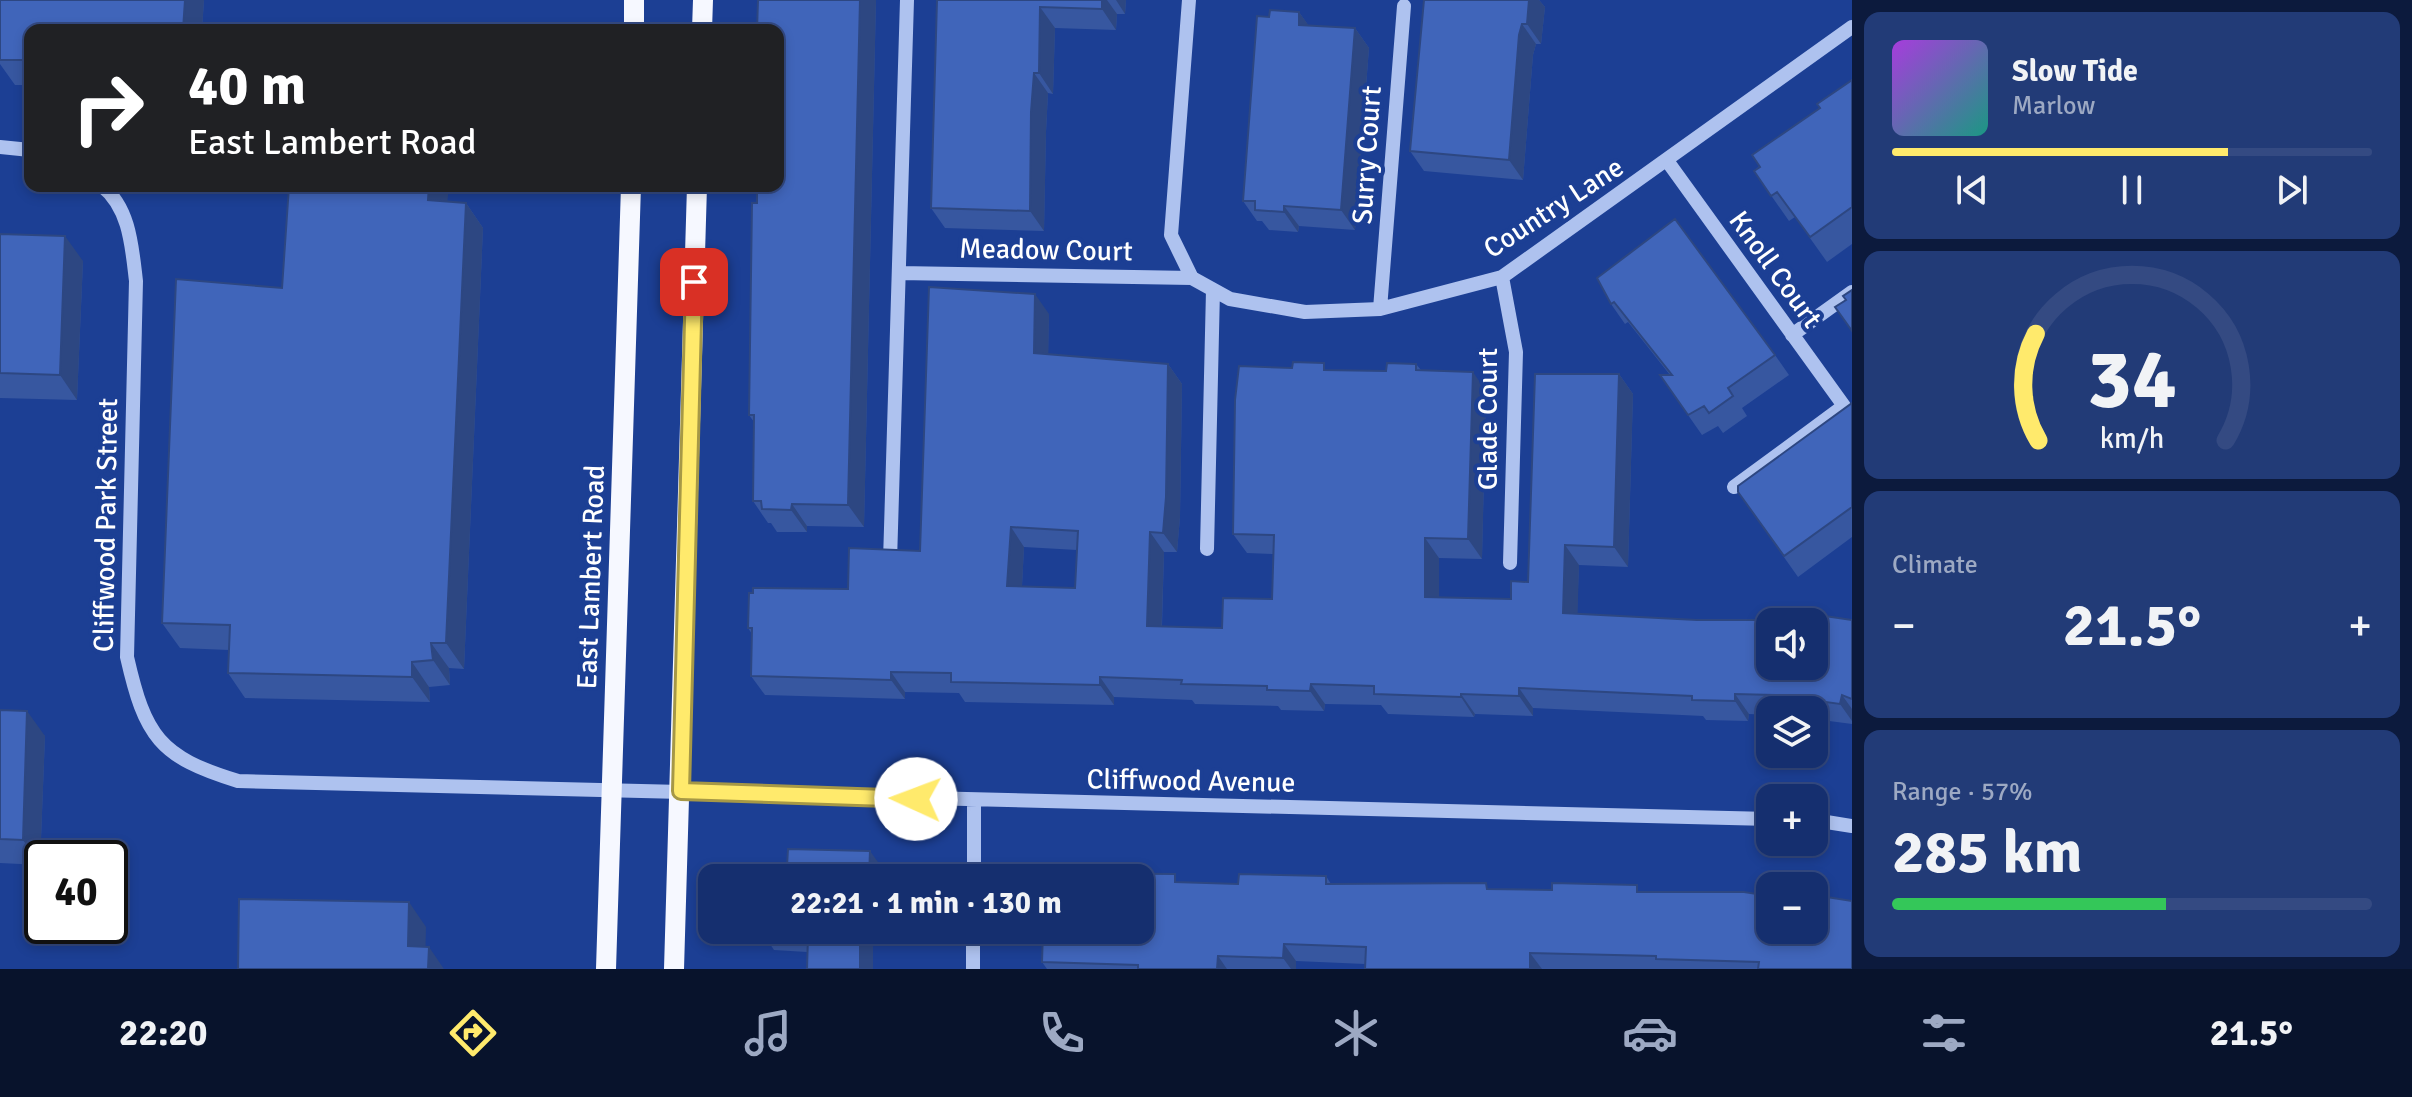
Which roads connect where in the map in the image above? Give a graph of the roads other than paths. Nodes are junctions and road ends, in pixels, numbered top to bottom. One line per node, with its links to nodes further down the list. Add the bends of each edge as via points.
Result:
1 (634, 0): 6 (main road)
2 (703, 0): 7 (main road)
3 (907, 0): 15 (street)
4 (1189, 0): 17 (street, via 1171,235)
5 (1404, 6): 20 (street, Surry Court)
6 (634, 24)
7 (702, 24)
8 (1852, 27): 11 (street, Country Lane)
9 (0, 147): 10 (street)
10 (24, 149)
11 (1668, 162): 16 (street, Country Lane); 21 (street, Knoll Court)
12 (109, 192): 26 (street, Cliffwood Park Street, via 131,233 136,281 127,657 138,704 163,745 198,770 238,781)
13 (631, 192): 26 (main road, East Lambert Road)
14 (697, 192): 27 (main road)
15 (899, 273): 17 (street, Meadow Court); 24 (street)
16 (1502, 277): 20 (street, Country Lane); 25 (street, Glade Court, via 1516,352)
17 (1192, 278): 18 (street, Country Lane)
18 (1213, 290): 20 (street, Country Lane, via 1230,299 1305,312); 23 (street)
19 (1852, 292): 21 (street)
20 (1380, 309)
21 (1792, 335): 22 (street, Knoll Court, via 1844,406)
22 (1734, 487)
23 (1207, 549)
24 (890, 561)
25 (1510, 563)
26 (611, 791): 27 (street, Cliffwood Avenue); 34 (main road, East Lambert Road)
27 (681, 791): 28 (street, Cliffwood Avenue); 35 (main road)
28 (974, 801): 29 (street, Cliffwood Avenue); 32 (street)
29 (1756, 819)
30 (1828, 822): 31 (street)
31 (1852, 826)
32 (974, 864)
33 (973, 944): 36 (street)
34 (606, 969)
35 (674, 969)
36 (973, 969)

